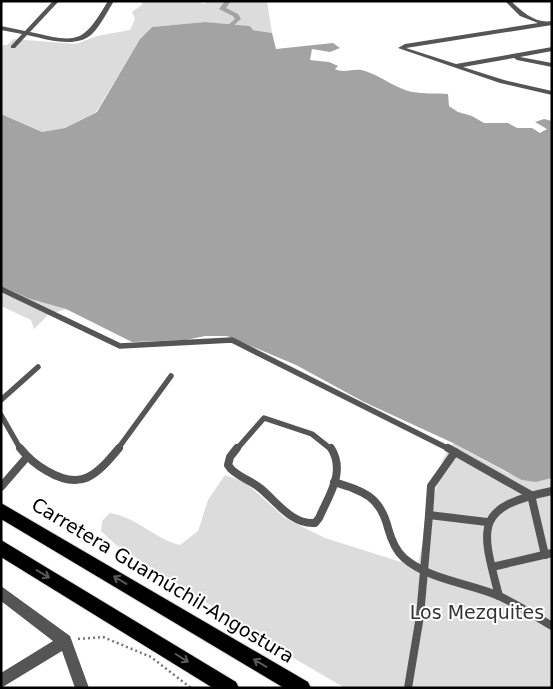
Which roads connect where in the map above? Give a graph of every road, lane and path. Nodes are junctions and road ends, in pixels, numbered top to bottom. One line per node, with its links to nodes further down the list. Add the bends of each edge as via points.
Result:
1 (56, 1): 8 (street)
2 (111, 1): 8 (street, via 88,35 81,39 35,36)
3 (508, 1): 5 (street, via 522,15)
4 (552, 23): 5 (street)
5 (544, 24): 7 (street); 13 (street, via 401,48)
6 (1, 28): 8 (street)
7 (552, 28)
8 (26, 32): 9 (street)
9 (14, 47)
10 (552, 49): 11 (street)
11 (511, 56): 12 (street); 13 (street)
12 (552, 65)
13 (454, 67): 14 (street)
14 (552, 93)
15 (1, 289): 20 (lane, via 120,346 232,340)
16 (38, 367): 18 (lane)
17 (171, 376): 21 (lane, via 110,460 91,476 66,481)
18 (1, 400)
19 (1, 416): 21 (lane)
20 (455, 452): 25 (lane); 27 (lane, via 431,486)
21 (27, 457): 23 (lane)
22 (334, 482): 22 (lane, via 338,469 333,448 309,434 268,418 258,422 228,462 233,471 307,524 315,523 319,518); 32 (lane, via 363,492 375,500 388,520 400,554)
23 (1, 487)
24 (552, 491): 25 (lane)
25 (531, 495): 28 (lane, via 505,504); 30 (lane)
26 (1, 510): 41 (main road, Carretera Guamúchil-Angostura, one-way to 26)
27 (429, 514): 28 (lane); 32 (lane)
28 (487, 522): 31 (lane, via 486,539)
29 (1, 548): 40 (main road, one-way to 40)
30 (548, 554): 31 (lane)
31 (492, 567): 34 (lane)
32 (426, 572): 34 (lane); 42 (lane)
33 (1, 594): 36 (street)
34 (499, 596): 35 (lane)
35 (552, 626)
36 (65, 640): 37 (street); 38 (street); 39 (path, via 104,637 151,658)
37 (1, 681)
38 (82, 688)
39 (191, 688)
40 (230, 688)
41 (302, 688)
42 (408, 688)

